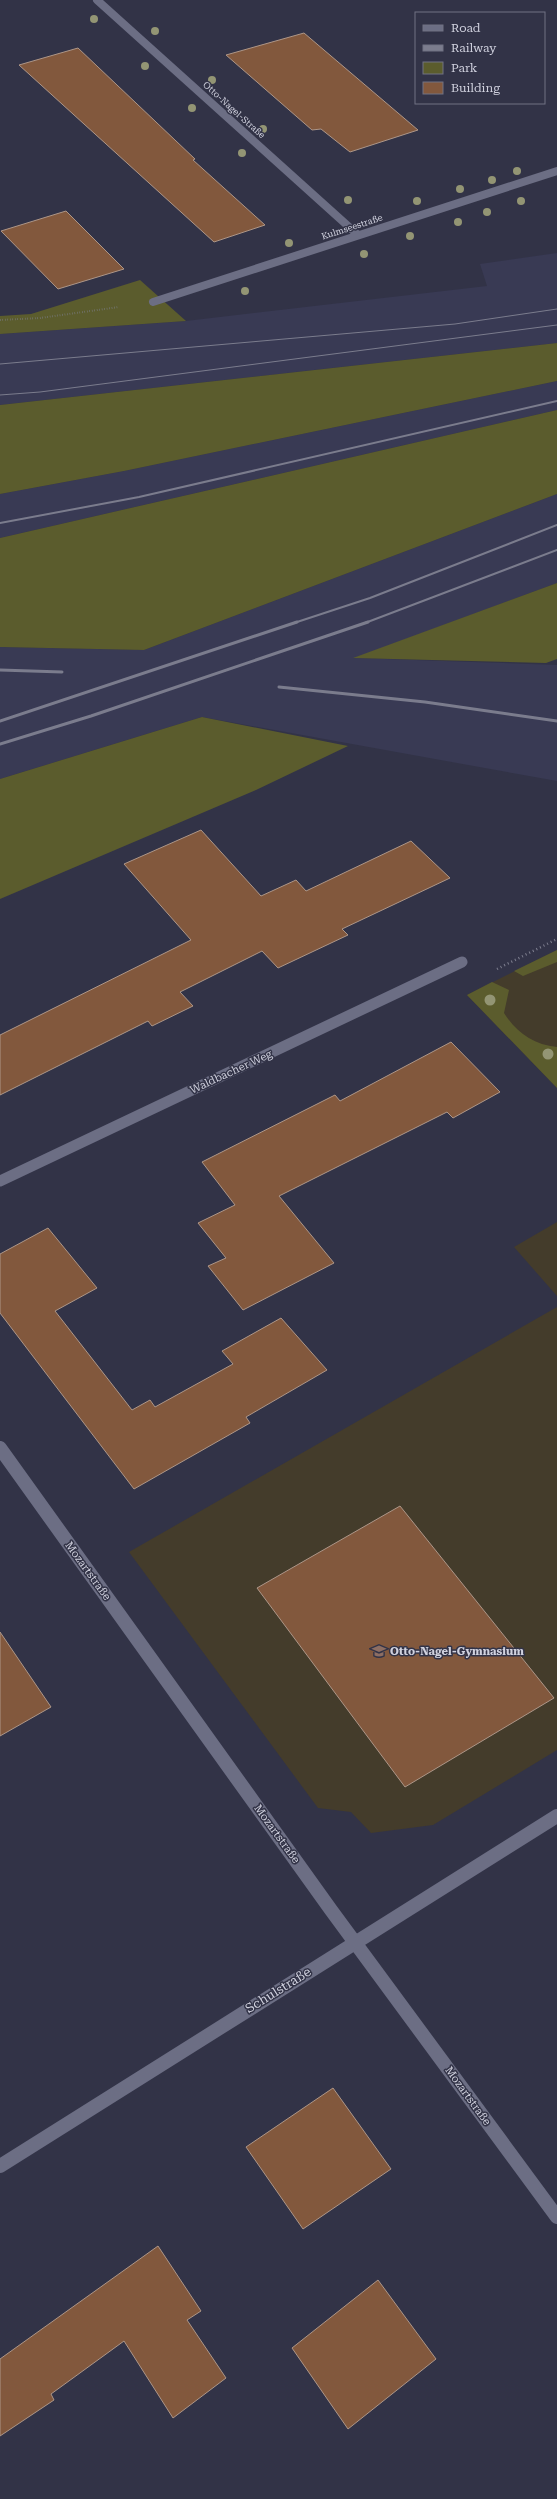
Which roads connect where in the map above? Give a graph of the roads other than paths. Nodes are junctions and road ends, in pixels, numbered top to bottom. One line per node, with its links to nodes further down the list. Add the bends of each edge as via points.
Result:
1 (97, 0): 3 (street, Otto-Nagel-Straße)
2 (557, 172): 3 (street, Kulmseestraße)
3 (358, 235): 4 (street, Kulmseestraße)
4 (154, 302)
5 (462, 962): 6 (street, Waldbacher Weg)
6 (0, 1182)
7 (0, 1448): 9 (street, Mozartstraße)
8 (557, 1816): 9 (street, Schulstraße)
9 (354, 1942): 10 (street, Schulstraße); 11 (street, Mozartstraße)
10 (0, 2166)
11 (557, 2217)

